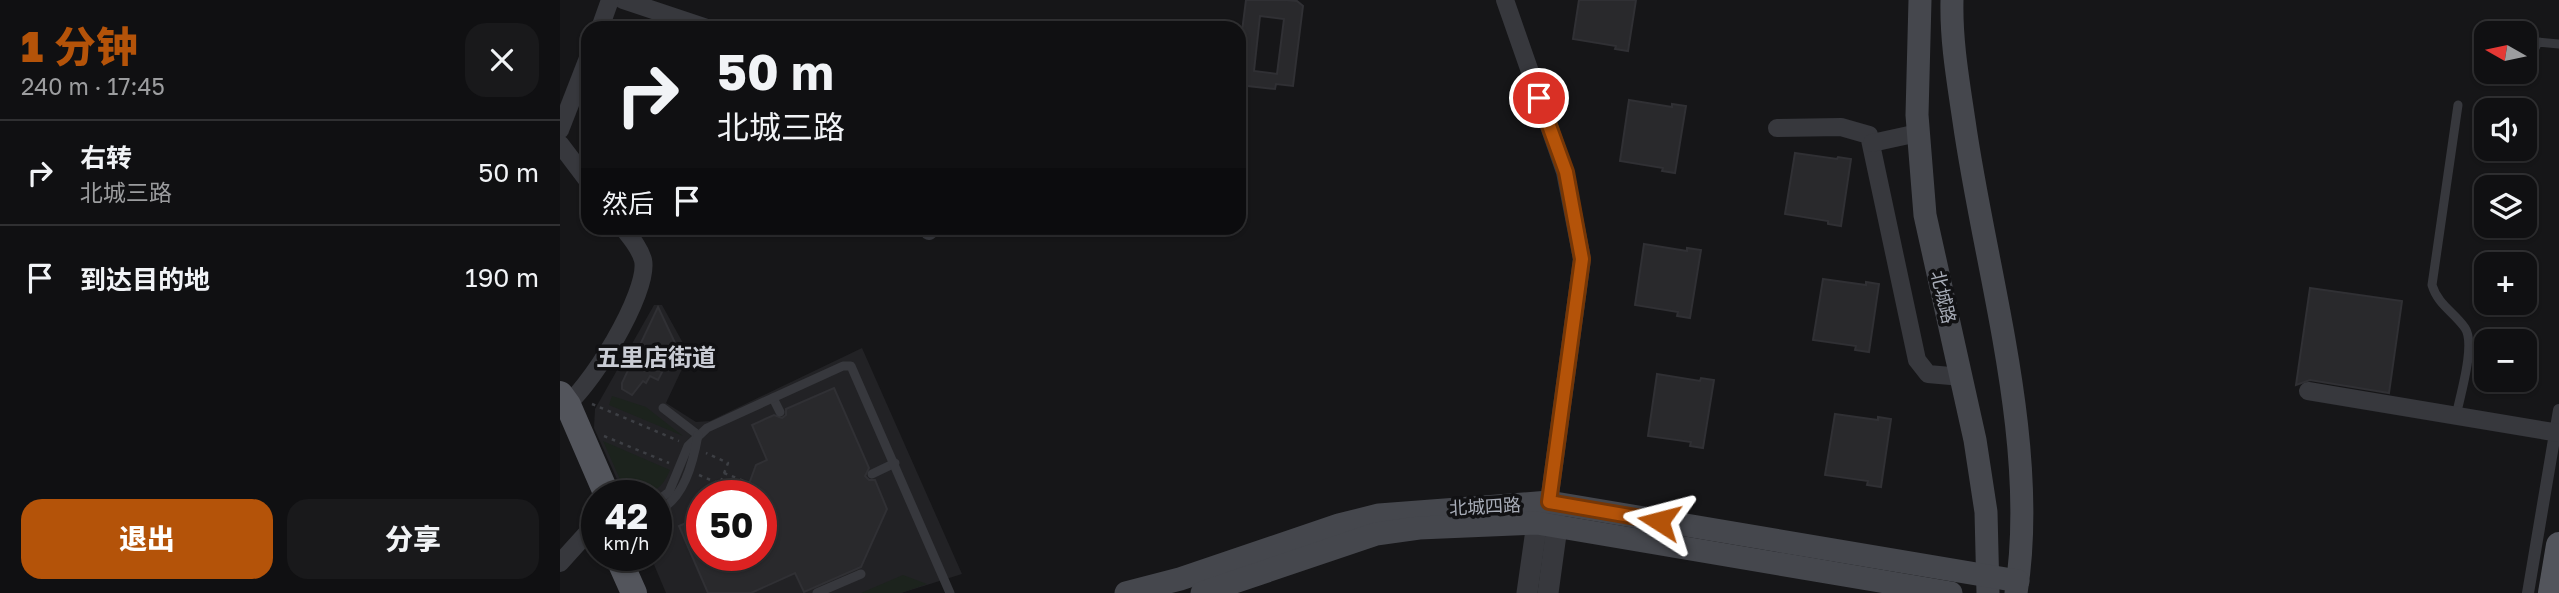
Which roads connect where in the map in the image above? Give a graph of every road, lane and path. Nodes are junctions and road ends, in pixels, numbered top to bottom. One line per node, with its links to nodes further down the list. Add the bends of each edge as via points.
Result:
1 (610, 0): 6 (street)
2 (623, 0): 7 (street)
3 (1505, 0): 42 (street, via 1566,172 1582,259)
4 (1920, 0): 14 (main road, 北城路)
5 (1952, 0): 51 (main road, via 1951,32 1971,174 2017,433 2021,510)
6 (602, 21)
7 (686, 21)
8 (2538, 42): 9 (lane)
9 (2559, 44)
10 (581, 76): 13 (street)
11 (2458, 105): 26 (lane, via 2432,285 2436,298 2466,329 2470,342)
12 (1777, 128): 15 (street, via 1841,127 1869,135)
13 (560, 130)
14 (1918, 133): 15 (street); 19 (main road, 北城路, via 1925,215)
15 (1872, 143): 19 (street, via 1917,360 1928,374)
16 (560, 144): 17 (street)
17 (581, 172)
18 (628, 235): 22 (street, via 643,260 640,290 593,375)
19 (1962, 377): 50 (main road, 北城路, via 1986,512)
20 (2308, 391): 26 (street)
21 (773, 398): 25 (lane); 29 (lane); 32 (lane, via 851,366)
22 (568, 407): 30 (path); 37 (main road); 38 (main road)
23 (663, 408): 29 (lane)
24 (2559, 410): 27 (street)
25 (780, 412)
26 (2456, 416): 27 (street)
27 (2557, 433): 61 (street)
28 (602, 435): 33 (path)
29 (698, 435): 40 (lane, via 688,446); 41 (lane)
30 (682, 443)
31 (701, 451): 35 (path, via 728,463)
32 (895, 463): 36 (lane); 55 (lane)
33 (672, 464)
34 (693, 472): 35 (path, via 720,484)
35 (724, 473): 39 (path)
36 (872, 474)
37 (589, 480)
38 (600, 480)
39 (742, 480)
40 (672, 485)
41 (672, 502)
42 (1549, 502): 43 (street); 50 (main road, 北城四路); 56 (main road, 北城四路, via 1378,515)
43 (1547, 525): 57 (main road, 北城四路, via 1419,528 1376,534); 58 (street); 59 (street); 60 (main road, 北城四路)
44 (581, 540): 46 (street)
45 (2559, 545): 62 (main road)
46 (560, 563)
47 (624, 571): 52 (main road)
48 (639, 571): 53 (main road)
49 (861, 574): 54 (lane)
50 (1988, 585): 51 (main road, 北城四路)
51 (2017, 587)
52 (634, 593)
53 (649, 593)
54 (817, 593)
55 (950, 593)
56 (1126, 593)
57 (1202, 593)
58 (1527, 593)
59 (1548, 593)
60 (1951, 593)
61 (2528, 593)
62 (2551, 593)

